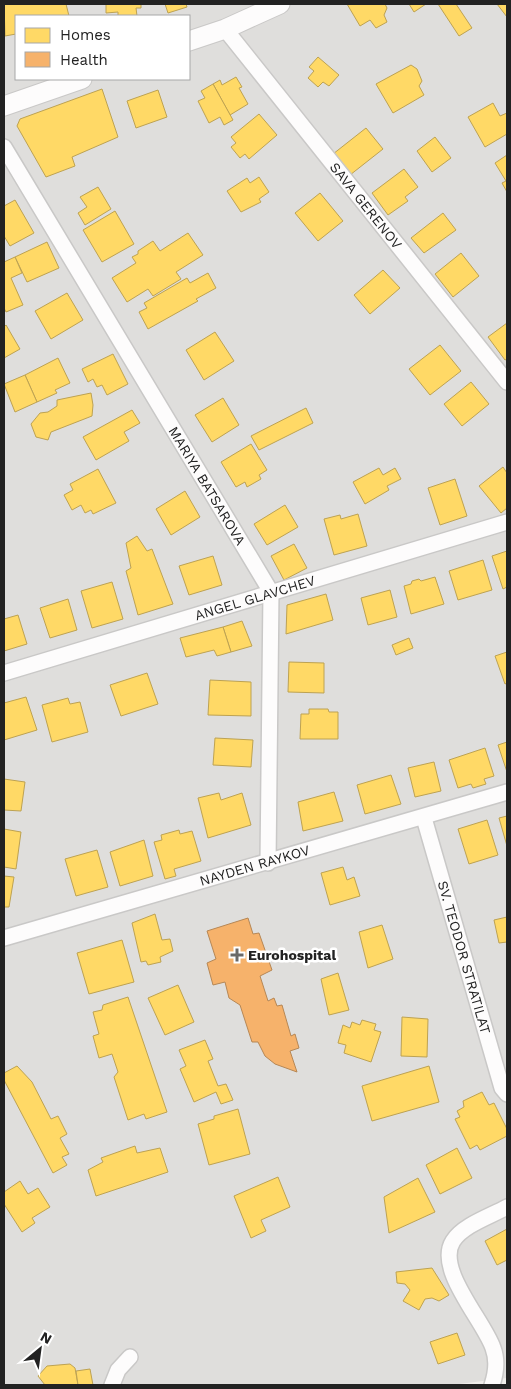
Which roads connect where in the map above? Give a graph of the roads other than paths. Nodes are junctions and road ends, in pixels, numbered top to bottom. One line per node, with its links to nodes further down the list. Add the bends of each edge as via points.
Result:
1 (280, 4): 2 (street)
2 (225, 29): 3 (street); 7 (street, SAVA GERENOV)
3 (190, 42)
4 (79, 80): 5 (street)
5 (4, 106)
6 (4, 147): 9 (street, MARIYA BATSAROVA)
7 (507, 382)
8 (507, 522): 9 (street, ANGEL GLAVCHEV)
9 (271, 592): 10 (street, ANGEL GLAVCHEV); 13 (street)
10 (4, 673)
11 (507, 792): 12 (street, NAYDEN RAYKOV)
12 (424, 818): 13 (street, NAYDEN RAYKOV); 15 (street, SV. TEODOR STRATILAT, via 502,1088)
13 (268, 863): 14 (street, NAYDEN RAYKOV)
14 (4, 938)
15 (507, 1094)
16 (507, 1207): 19 (street, via 468,1228 452,1242 449,1256 451,1272 493,1348 497,1370)
17 (130, 1357): 18 (street, via 118,1370)
18 (112, 1385)
19 (492, 1385)

